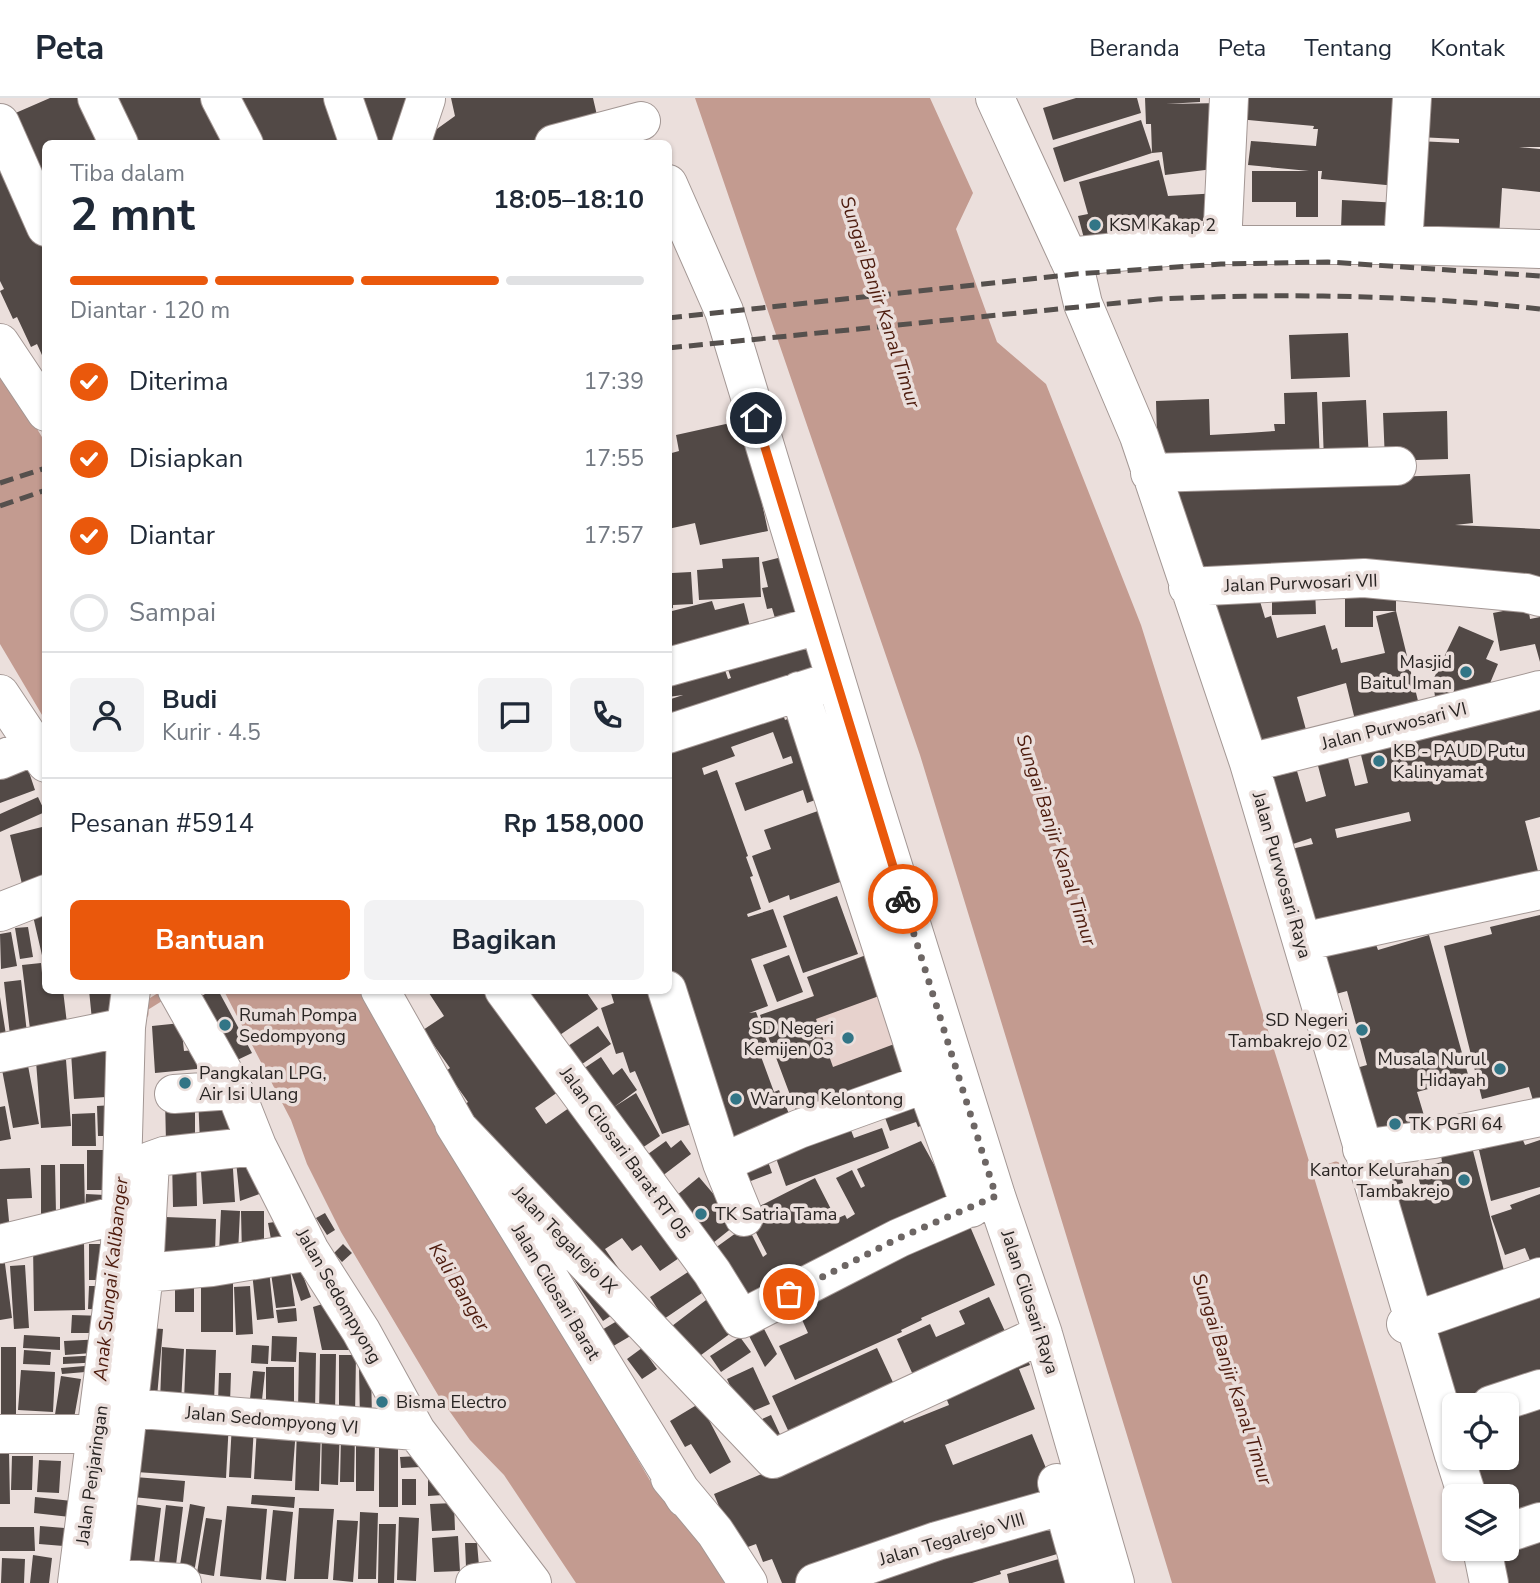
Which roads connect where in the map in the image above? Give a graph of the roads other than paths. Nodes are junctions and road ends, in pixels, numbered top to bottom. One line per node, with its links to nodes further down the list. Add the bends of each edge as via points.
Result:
1 (13, 98): 9 (street)
2 (97, 98): 12 (street)
3 (220, 98): 13 (street)
4 (342, 98): 14 (street)
5 (995, 98): 22 (street, Jalan Purwosari Raya)
6 (1229, 98): 19 (street)
7 (1412, 98): 20 (street)
8 (426, 99): 15 (street)
9 (0, 103)
10 (642, 121): 16 (street)
11 (0, 123): 18 (street)
12 (117, 140)
13 (242, 140)
14 (358, 140)
15 (412, 140)
16 (569, 140)
17 (672, 193): 29 (street, Jalan Cilosari Raya, via 724,311)
18 (42, 217)
19 (1223, 245): 20 (street); 22 (street)
20 (1403, 245): 21 (street)
21 (1540, 250)
22 (1068, 257): 26 (street, Jalan Purwosari Raya)
23 (0, 342): 24 (street)
24 (42, 406)
25 (1398, 466): 26 (street)
26 (1150, 473): 27 (street, Jalan Purwosari Raya)
27 (1188, 587): 28 (street, Jalan Purwosari VII, via 1364,578); 37 (street, Jalan Purwosari Raya)
28 (1540, 597)
29 (819, 625): 30 (street); 31 (street, Jalan Cilosari Raya)
30 (672, 666)
31 (835, 680): 33 (street); 48 (street, Jalan Cilosari Raya)
32 (1540, 690): 37 (street, Jalan Purwosari VI)
33 (799, 691): 35 (street); 48 (street)
34 (0, 694): 36 (street)
35 (672, 733)
36 (27, 757)
37 (1249, 763): 41 (street, Jalan Purwosari Raya)
38 (1540, 890): 41 (street)
39 (42, 896): 40 (street)
40 (0, 912)
41 (1302, 942): 54 (street, Jalan Purwosari Raya)
42 (382, 994): 52 (street, Jalan Cilosari Barat)
43 (507, 994): 56 (street, Jalan Cilosari Barat RT 05, via 712,1272 741,1319 899,1238)
44 (668, 994): 55 (street)
45 (182, 998): 49 (street, Jalan Sedompyong)
46 (128, 1009): 47 (street); 57 (street, Jalan Penjaringan)
47 (0, 1053)
48 (942, 1077): 55 (street, via 799,1129); 56 (street, Jalan Cilosari Raya)
49 (233, 1090): 50 (street); 53 (street, Jalan Sedompyong)
50 (174, 1094)
51 (1540, 1117): 54 (street)
52 (454, 1124): 64 (street, Jalan Tegalrejo IX, via 773,1458); 80 (street, Jalan Cilosari Barat, via 673,1483 715,1532)
53 (257, 1146): 60 (street, Jalan Sedompyong); 61 (street, Jalan Penjaringan, via 154,1157 149,1166)
54 (1362, 1149): 63 (street, Jalan Purwosari Raya)
55 (722, 1163): 58 (street)
56 (983, 1202): 64 (street, Jalan Cilosari Raya)
57 (119, 1215): 59 (street); 71 (street, Jalan Penjaringan, via 120,1245)
58 (744, 1217)
59 (0, 1244)
60 (310, 1251): 61 (street); 69 (street, Jalan Sedompyong)
61 (144, 1273): 68 (street, Jalan Penjaringan)
62 (1540, 1277): 63 (street, via 1406,1324)
63 (1412, 1316): 67 (street, Jalan Purwosari Raya)
64 (1043, 1334): 72 (street, Jalan Cilosari Raya, via 1071,1437)
65 (1540, 1389): 66 (street)
66 (1519, 1396)
67 (1442, 1401)
68 (128, 1409): 69 (street, Jalan Sedompyong VI); 77 (street, Jalan Penjaringan)
69 (416, 1431): 76 (street, Jalan Sedompyong)
70 (0, 1434): 71 (street)
71 (98, 1434): 77 (street, Jalan Penjaringan)
72 (1076, 1502): 81 (street, Jalan Tegalrejo VIII, via 937,1541); 82 (street); 83 (street, Jalan Cilosari Raya)
73 (1540, 1522): 74 (street)
74 (1519, 1529)
75 (1484, 1561): 84 (street)
76 (528, 1577): 79 (street)
77 (98, 1581): 78 (street)
78 (182, 1583)
79 (475, 1583)
80 (748, 1583)
81 (815, 1583)
82 (1085, 1583)
83 (1115, 1583)
84 (1489, 1583)

